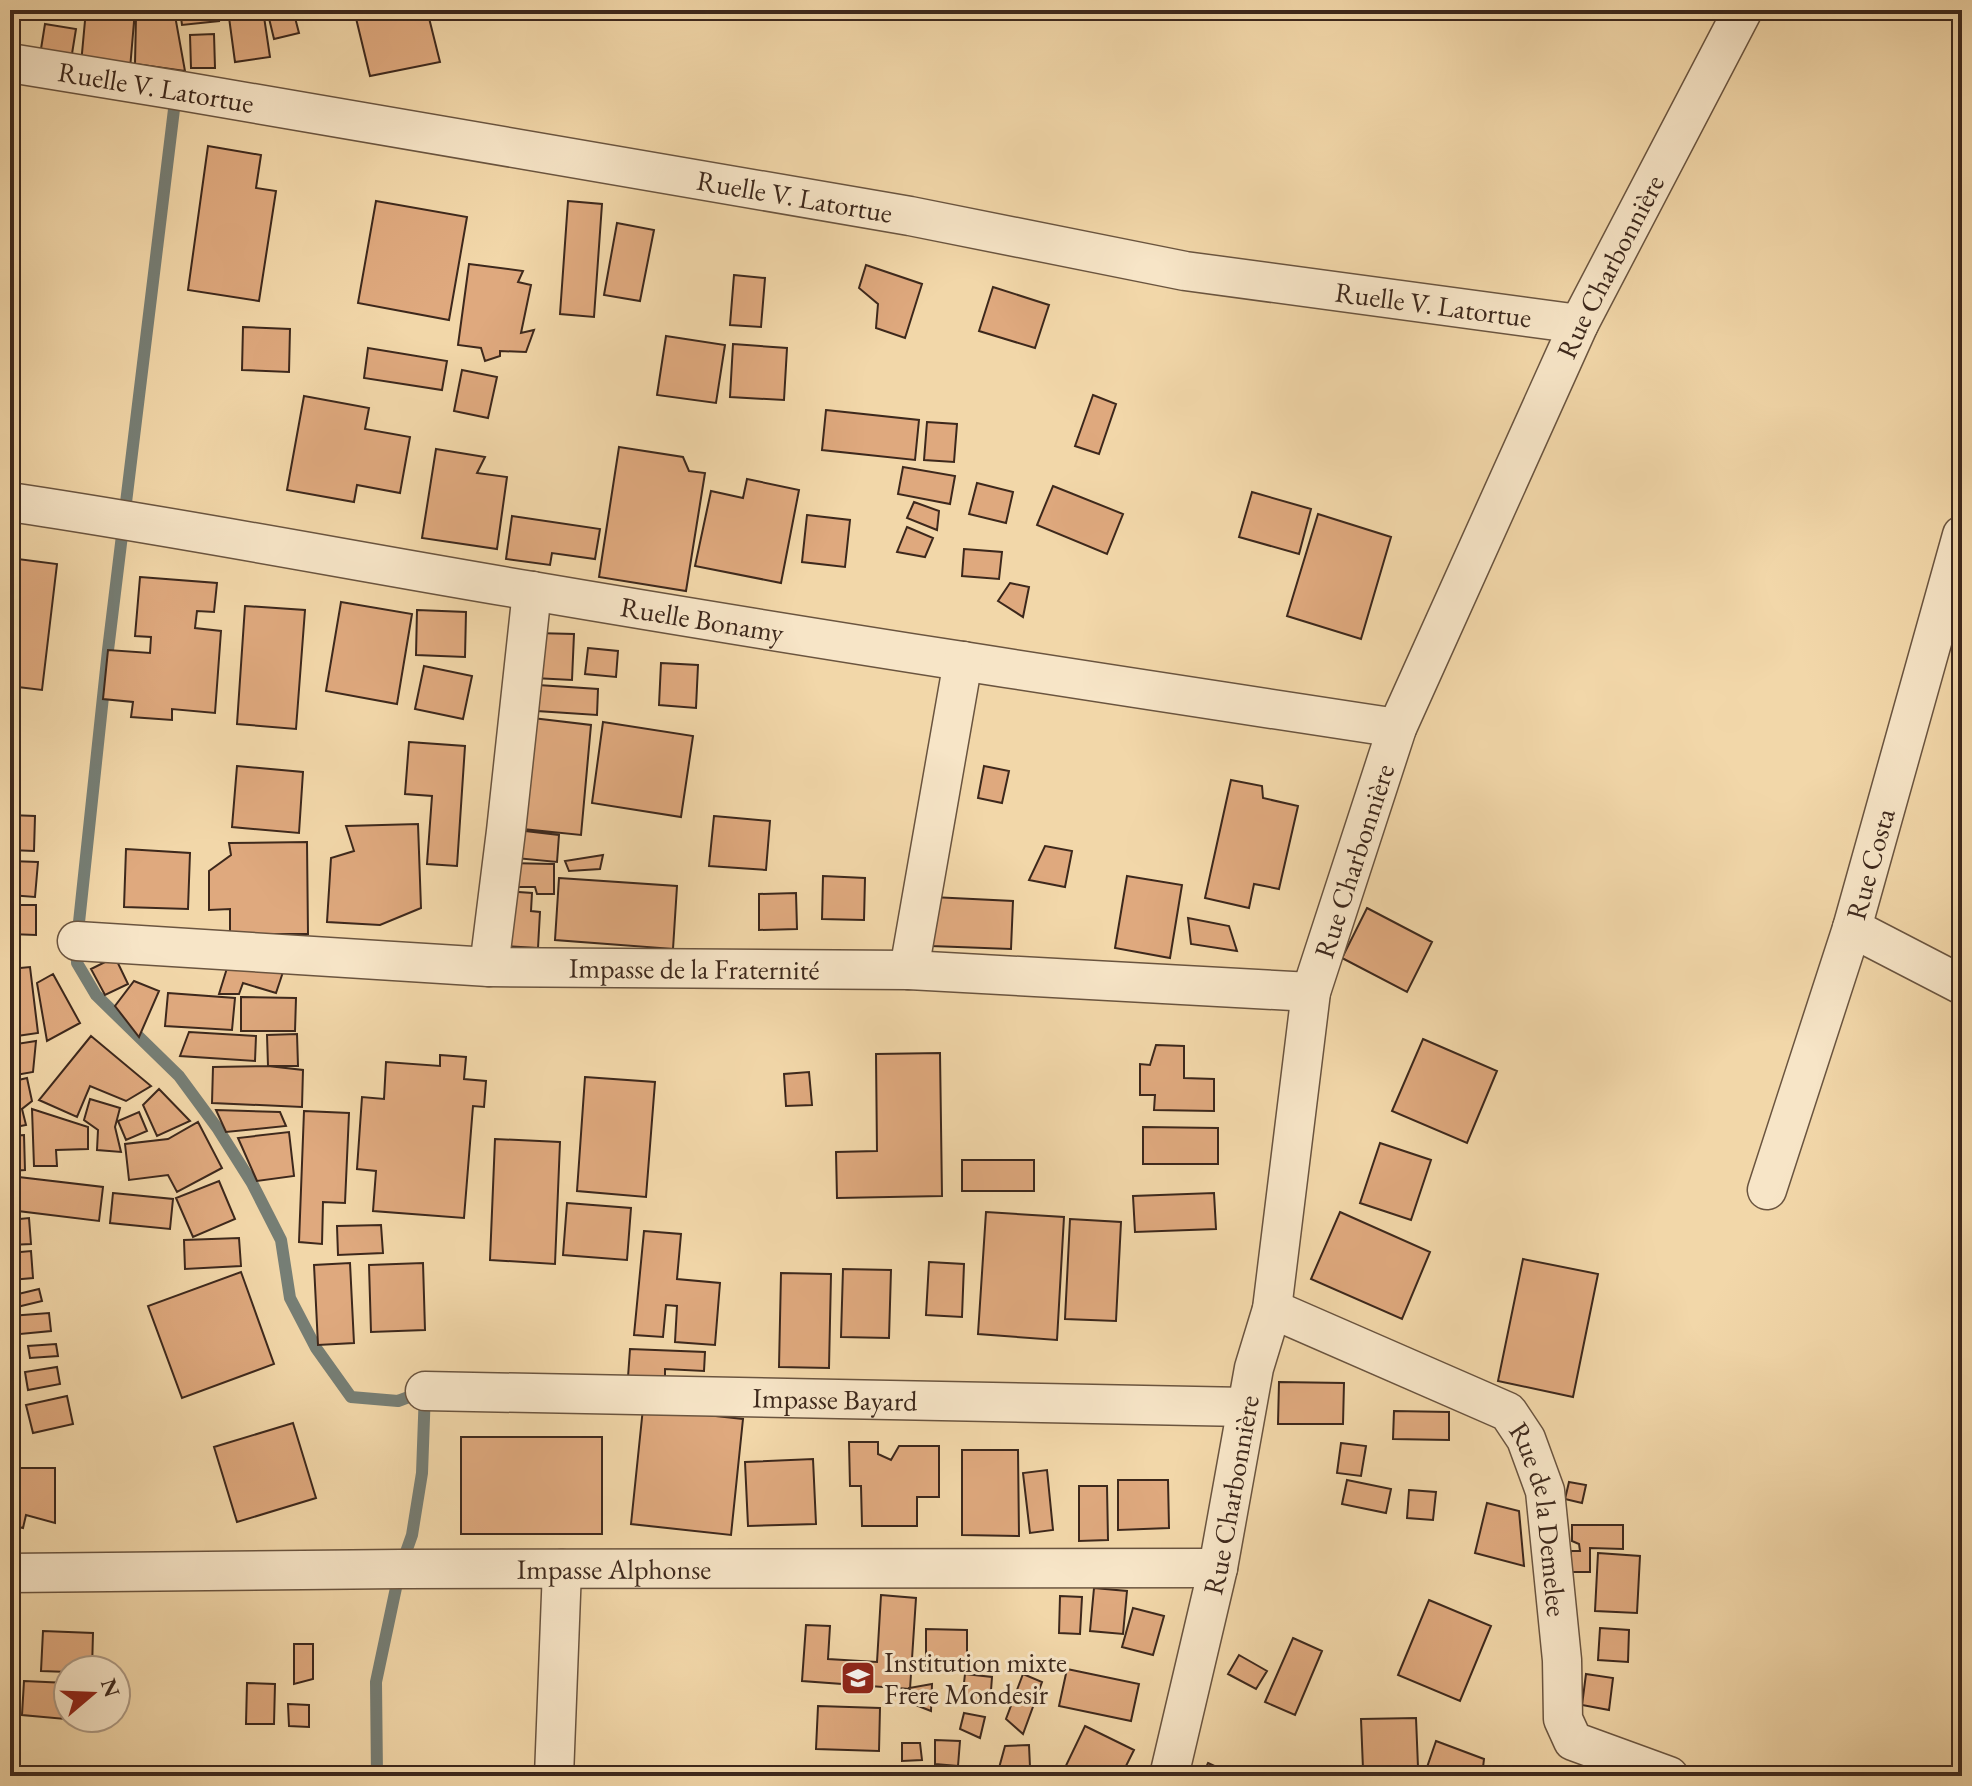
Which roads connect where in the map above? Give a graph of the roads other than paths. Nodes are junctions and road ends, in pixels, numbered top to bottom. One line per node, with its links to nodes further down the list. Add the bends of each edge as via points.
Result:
1 (1743, 10): 3 (street, Rue Charbonnière)
2 (10, 63): 3 (street, Ruelle V. Latortue, via 910,216 1185,271)
3 (1579, 324): 8 (street, Rue Charbonnière)
4 (10, 502): 6 (street, Ruelle Bonamy)
5 (1962, 535): 9 (street, Rue Costa)
6 (532, 591): 7 (street, Ruelle Bonamy); 11 (street)
7 (963, 661): 8 (street, Ruelle Bonamy); 12 (street)
8 (1397, 728): 14 (street, Rue Charbonnière)
9 (1852, 928): 13 (street); 15 (street, Rue Costa)
10 (77, 941): 11 (street, Impasse de la Fraternité)
11 (489, 967): 12 (street, Impasse de la Fraternité)
12 (909, 970): 14 (street, Impasse de la Fraternité)
13 (1962, 985)
14 (1311, 992): 16 (street, Rue Charbonnière)
15 (1767, 1190)
16 (1272, 1309): 18 (street, Rue Charbonnière); 24 (street, Rue de la Demelee, via 1508,1412 1526,1439 1545,1491 1563,1719 1573,1741)
17 (425, 1391): 18 (street, Impasse Bayard)
18 (1246, 1407): 19 (street, Rue Charbonnière)
19 (1218, 1568): 20 (street, Impasse Alphonse); 23 (street, Rue Charbonnière)
20 (562, 1569): 21 (street, Impasse Alphonse); 22 (street)
21 (10, 1573)
22 (554, 1776)
23 (1169, 1776)
24 (1669, 1776)

